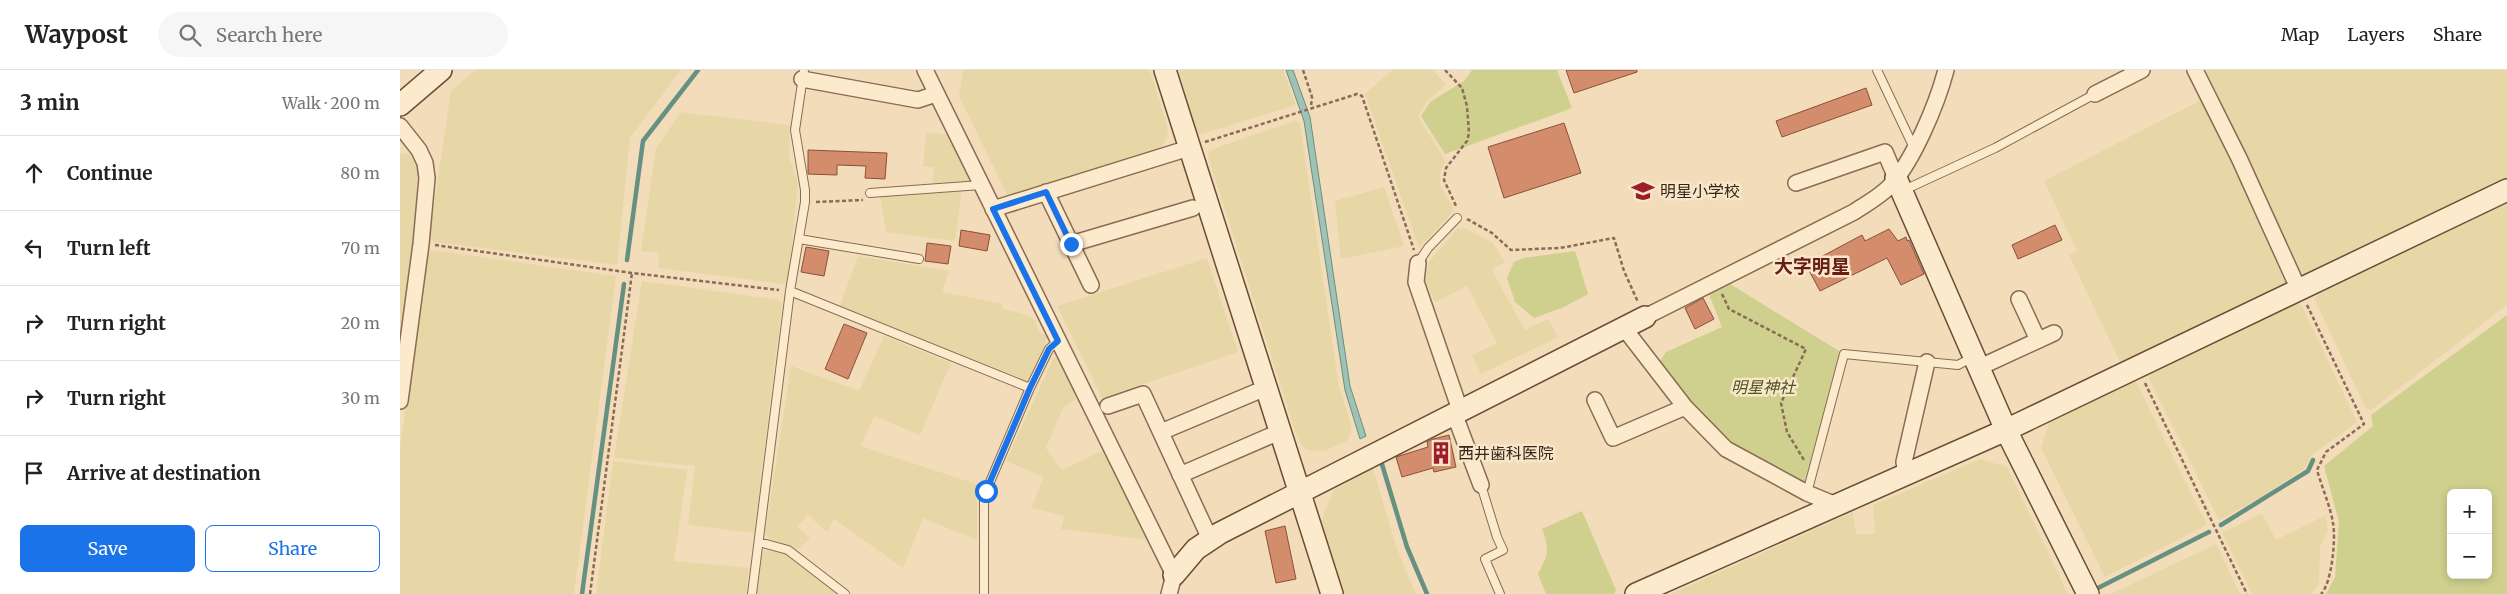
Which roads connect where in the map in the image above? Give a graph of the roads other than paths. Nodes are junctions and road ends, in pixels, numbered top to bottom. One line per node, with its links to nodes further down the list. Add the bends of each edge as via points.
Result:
1 (441, 70): 12 (street)
2 (925, 70): 10 (street)
3 (1165, 70): 14 (street)
4 (1877, 70): 15 (lane)
5 (1946, 70): 15 (street, via 1933,111)
6 (2142, 70): 9 (street)
7 (2195, 70): 30 (street, via 2240,158)
8 (803, 75): 10 (street, via 918,100); 25 (lane, via 795,130 806,190)
9 (2113, 76): 11 (street)
10 (936, 94): 17 (street)
11 (2095, 94): 18 (lane, via 1995,148)
12 (400, 105)
13 (400, 126): 43 (street, via 419,150 427,178)
14 (1189, 148): 20 (street); 53 (street)
15 (1914, 148): 18 (street)
16 (1796, 182): 18 (street, via 1885,152)
17 (981, 185): 21 (lane); 23 (street)
18 (1898, 185): 33 (street, via 1854,212); 39 (street)
19 (2507, 190): 30 (street)
20 (1046, 192): 23 (street); 26 (street)
21 (870, 193)
22 (1195, 207): 26 (street)
23 (993, 209): 37 (street)
24 (1457, 218): 28 (lane)
25 (799, 239): 27 (lane); 31 (lane)
26 (1071, 244): 29 (street)
27 (919, 259)
28 (1418, 263): 46 (street, via 1416,282)
29 (1091, 285)
30 (2299, 290): 47 (street)
31 (790, 292): 40 (lane); 57 (lane)
32 (2019, 299): 36 (street)
33 (1645, 317): 34 (street)
34 (1624, 328): 45 (street); 46 (street)
35 (2054, 333): 36 (street)
36 (2038, 340): 39 (street)
37 (1058, 341): 40 (lane, via 1049,349); 58 (street)
38 (1927, 362): 39 (lane); 50 (street, via 1904,462); 54 (lane, via 1844,354)
39 (1975, 363): 47 (street)
40 (1030, 388): 61 (lane, via 984,496)
41 (1256, 392): 48 (street)
42 (1594, 400): 45 (street, via 1613,438)
43 (400, 401)
44 (1108, 406): 48 (street, via 1143,394)
45 (1685, 407): 54 (street, via 1726,449)
46 (1457, 412): 52 (street); 53 (street)
47 (2006, 430): 50 (street); 65 (street)
48 (1161, 432): 51 (street)
49 (1270, 436): 51 (street)
50 (1906, 474): 55 (street)
51 (1180, 475): 56 (street)
52 (1481, 485): 63 (lane, via 1503,550 1485,559)
53 (1299, 493): 56 (street); 62 (street)
54 (1807, 493): 55 (street)
55 (1836, 505): 64 (street)
56 (1210, 539): 58 (street, via 1192,553)
57 (759, 542): 59 (lane); 60 (lane, via 788,550)
58 (1171, 584)
59 (752, 594)
60 (845, 594)
61 (984, 594)
62 (1332, 594)
63 (1500, 594)
64 (1636, 594)
65 (2088, 594)

